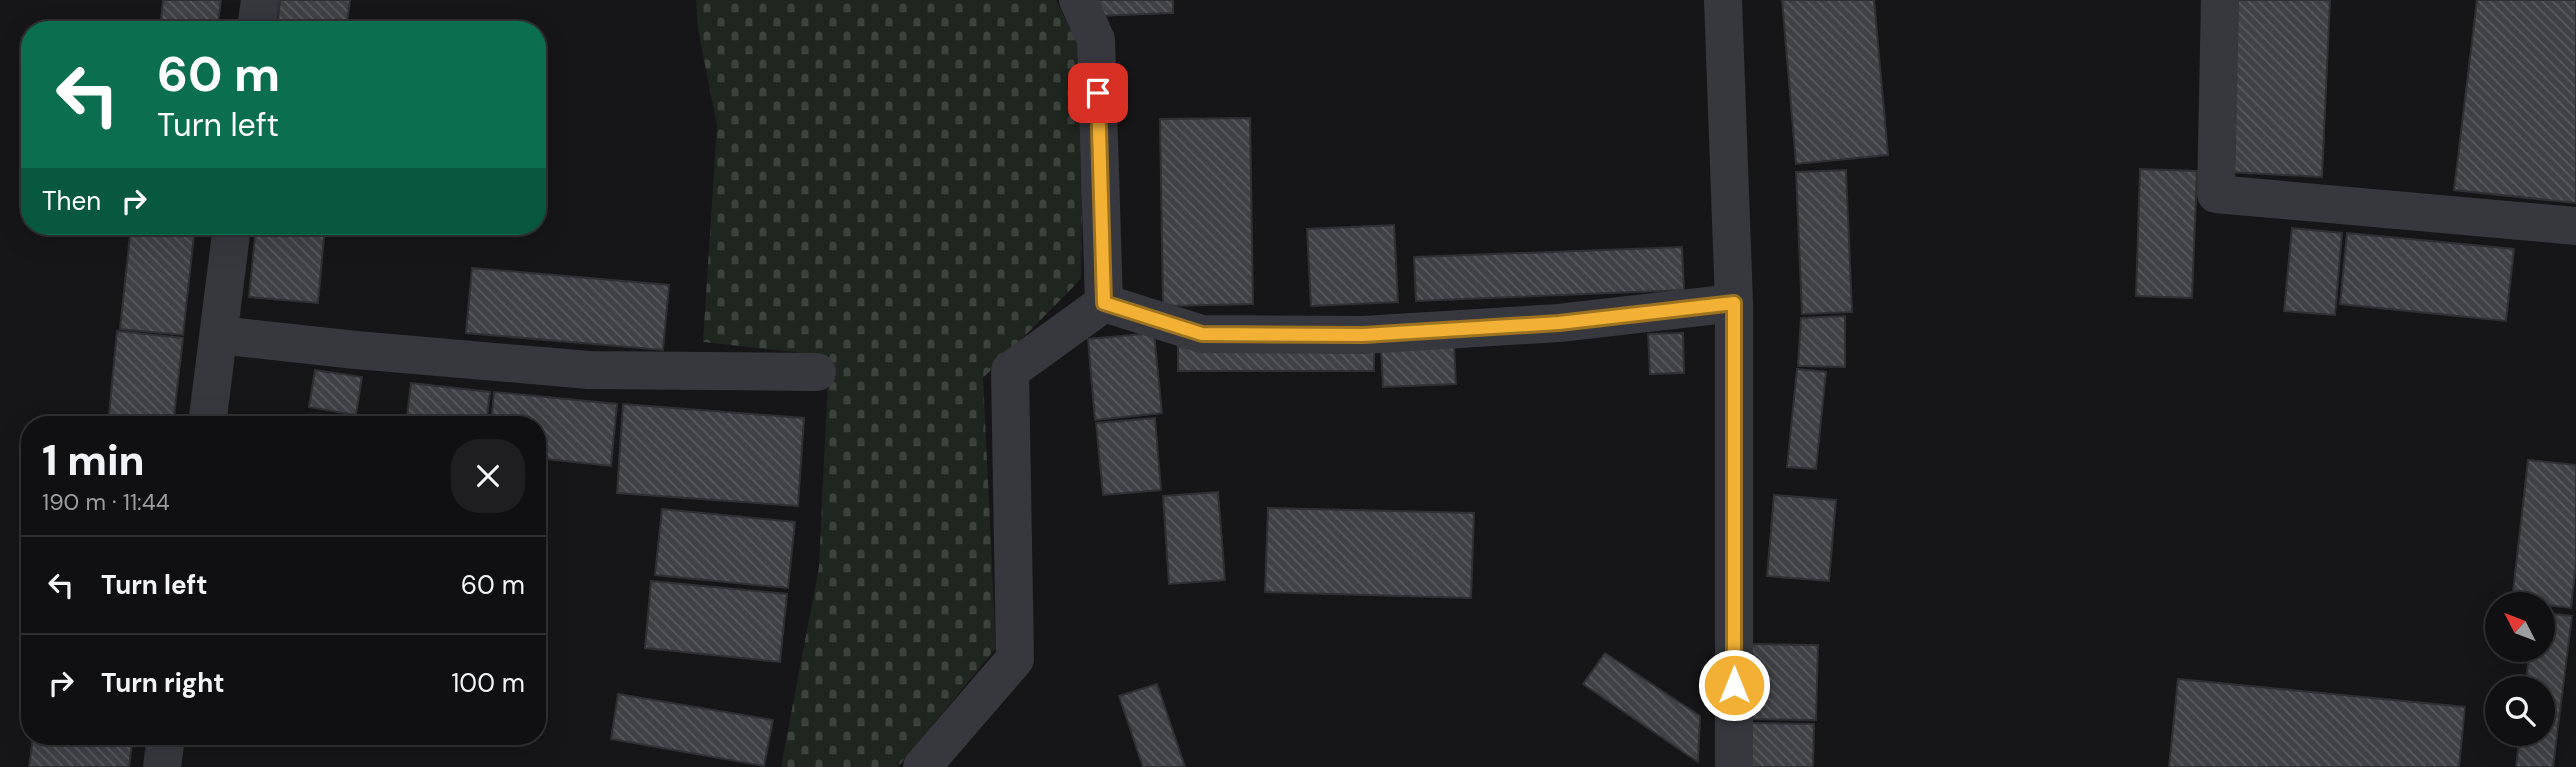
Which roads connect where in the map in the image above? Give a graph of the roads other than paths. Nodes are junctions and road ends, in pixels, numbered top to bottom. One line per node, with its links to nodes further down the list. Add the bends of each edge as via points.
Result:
1 (260, 0): 5 (street)
2 (1079, 0): 8 (street, via 1096,40)
3 (1723, 0): 9 (street)
4 (2220, 0): 6 (street, via 2216,194)
5 (257, 21)
6 (2576, 226)
7 (231, 235): 10 (street)
8 (1104, 303): 9 (street, via 1202,334 1363,335 1559,323); 15 (street, via 1010,371 1015,659)
9 (1734, 303): 16 (street)
10 (219, 335): 11 (street, via 589,370); 12 (street)
11 (817, 372)
12 (208, 416)
13 (165, 745): 14 (street)
14 (162, 767)
15 (922, 767)
16 (1734, 767)

